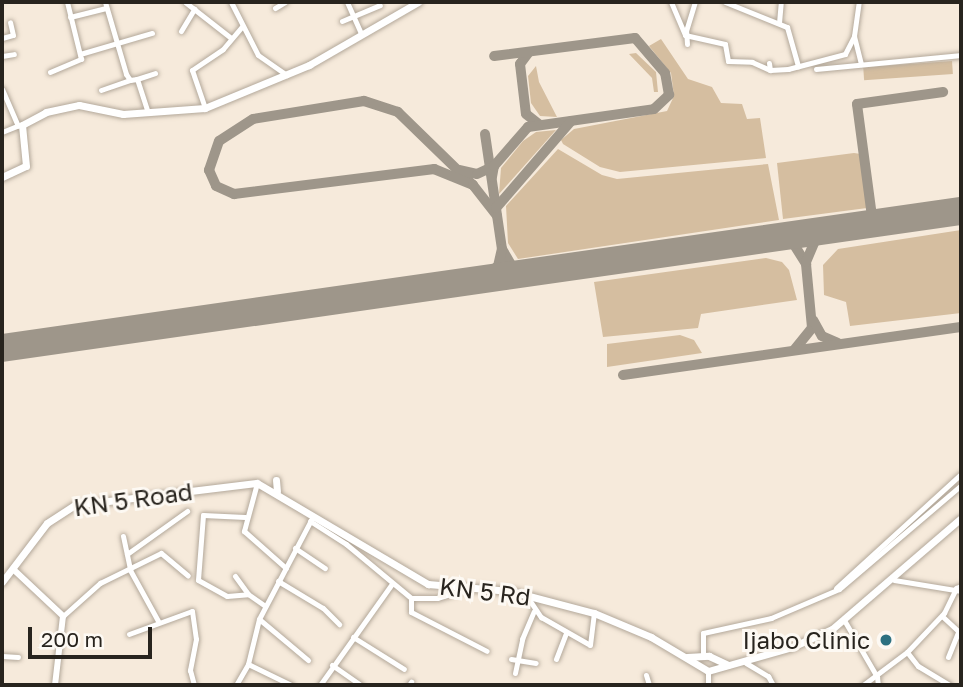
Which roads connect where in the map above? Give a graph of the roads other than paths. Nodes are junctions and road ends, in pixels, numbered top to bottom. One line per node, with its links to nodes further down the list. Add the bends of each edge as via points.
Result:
1 (66, 2): 17 (street)
2 (185, 2): 15 (street)
3 (231, 2): 21 (street)
4 (285, 2): 14 (street)
5 (347, 2): 16 (street)
6 (418, 2): 24 (main road)
7 (671, 2): 25 (street)
8 (695, 2): 25 (street)
9 (725, 2): 20 (street)
10 (781, 2): 20 (street)
11 (859, 2): 26 (street)
12 (106, 5): 17 (street); 29 (street)
13 (380, 5): 16 (street)
14 (275, 8)
15 (194, 9): 22 (street); 28 (street)
16 (353, 16): 18 (street); 24 (street)
17 (70, 17): 32 (street)
18 (342, 21)
19 (10, 22): 27 (street, via 13,34)
20 (779, 23): 36 (street, via 788,28)
21 (242, 26): 28 (street); 40 (street, via 258,55)
22 (181, 31)
23 (152, 33): 29 (street)
24 (361, 33): 40 (main road)
25 (685, 35): 30 (street); 36 (street, via 726,44 728,61)
26 (854, 36): 35 (street); 36 (street, via 845,54)
27 (2, 38)
28 (231, 38): 44 (street, via 192,70)
29 (116, 43): 32 (street); 41 (street)
30 (687, 44)
31 (14, 54): 34 (street)
32 (80, 54): 38 (street, via 80,62)
33 (961, 55): 35 (street)
34 (2, 56)
35 (860, 64): 37 (street)
36 (798, 66)
37 (816, 69)
38 (50, 72)
39 (155, 73): 41 (street)
40 (287, 75): 44 (main road)
41 (133, 80): 43 (street); 45 (street)
42 (2, 89): 46 (street)
43 (100, 90)
44 (205, 108): 45 (main road)
45 (148, 112): 46 (main road, via 113,114 68,106)
46 (20, 125): 47 (street); 48 (main road, via 27,159 18,172)
47 (2, 132)
48 (2, 177)
49 (961, 474): 78 (street)
50 (276, 480): 53 (main road)
51 (257, 483): 53 (main road, KN 5 Rd); 55 (street); 65 (main road, KN 5 Road, via 75,505 47,523)
52 (961, 485): 78 (street, via 858,578)
53 (277, 491): 56 (main road, KN 5 Rd)
54 (187, 511): 62 (street)
55 (245, 517): 63 (street, via 245,534); 75 (street, via 203,515 197,578 227,596)
56 (312, 518): 59 (main road, KN 5 Rd); 60 (street); 61 (street)
57 (961, 518): 69 (main road)
58 (123, 536): 62 (street)
59 (361, 542): 61 (street); 74 (main road, KN 5 Rd, via 428,584)
60 (295, 548): 63 (street); 64 (street)
61 (355, 552): 72 (street)
62 (127, 554): 66 (street)
63 (285, 568): 70 (street)
64 (325, 568)
65 (13, 569): 71 (main road, KN 5 Road); 82 (street)
66 (130, 570): 67 (street, via 163,554); 82 (street, via 100,583); 86 (street)
67 (188, 576)
68 (235, 576): 75 (street)
69 (894, 580): 73 (street); 85 (main road)
70 (278, 581): 79 (street); 87 (street, via 323,608)
71 (2, 582)
72 (391, 586): 77 (street); 91 (street)
73 (959, 588): 83 (street)
74 (464, 590): 76 (main road, KN 5 Rd); 77 (street, via 436,598)
75 (248, 594): 79 (street)
76 (526, 595): 80 (street); 81 (main road, KN 5 Rd)
77 (411, 597): 92 (street, via 411,612)
78 (822, 597): 97 (street, via 771,618 703,633)
79 (265, 606): 84 (street)
80 (534, 611): 88 (street); 102 (street)
81 (594, 613): 88 (street, via 590,645); 96 (main road, KN 5 Rd)
82 (63, 616): 113 (street)
83 (942, 616): 89 (street); 93 (street)
84 (259, 619): 101 (street); 105 (street)
85 (844, 620): 104 (main road, via 807,642); 112 (street)
86 (158, 621): 90 (street); 114 (street, via 192,611 196,639 190,670)
87 (339, 624)
88 (566, 633): 99 (street)
89 (960, 633): 98 (street)
90 (128, 634)
91 (353, 636): 106 (street); 108 (street)
92 (487, 651)
93 (907, 652): 112 (street); 124 (street, via 918,666)
94 (2, 656): 95 (street)
95 (18, 657)
96 (687, 657): 97 (main road, KN 5 Rd); 109 (main road, KN 5 Rd)
97 (703, 657): 100 (main road, KN 5 Rd); 109 (main road)
98 (948, 657)
99 (556, 659)
100 (712, 659): 107 (main road, KN 5 Rd); 109 (main road)
101 (308, 660)
102 (514, 660): 103 (street); 110 (street)
103 (536, 663)
104 (746, 663): 107 (main road); 121 (street, via 768,676)
105 (248, 664): 115 (street); 116 (street)
106 (332, 665): 117 (street); 118 (street)
107 (736, 665): 109 (main road)
108 (404, 669)
109 (706, 670): 120 (street)
110 (515, 673)
111 (646, 675): 119 (street)
112 (877, 677): 122 (street); 123 (street)
113 (55, 685)
114 (194, 685)
115 (236, 685)
116 (290, 685)
117 (320, 685)
118 (361, 685)
119 (649, 685)
120 (708, 685)
121 (773, 685)
122 (863, 685)
123 (878, 685)
124 (950, 685)

